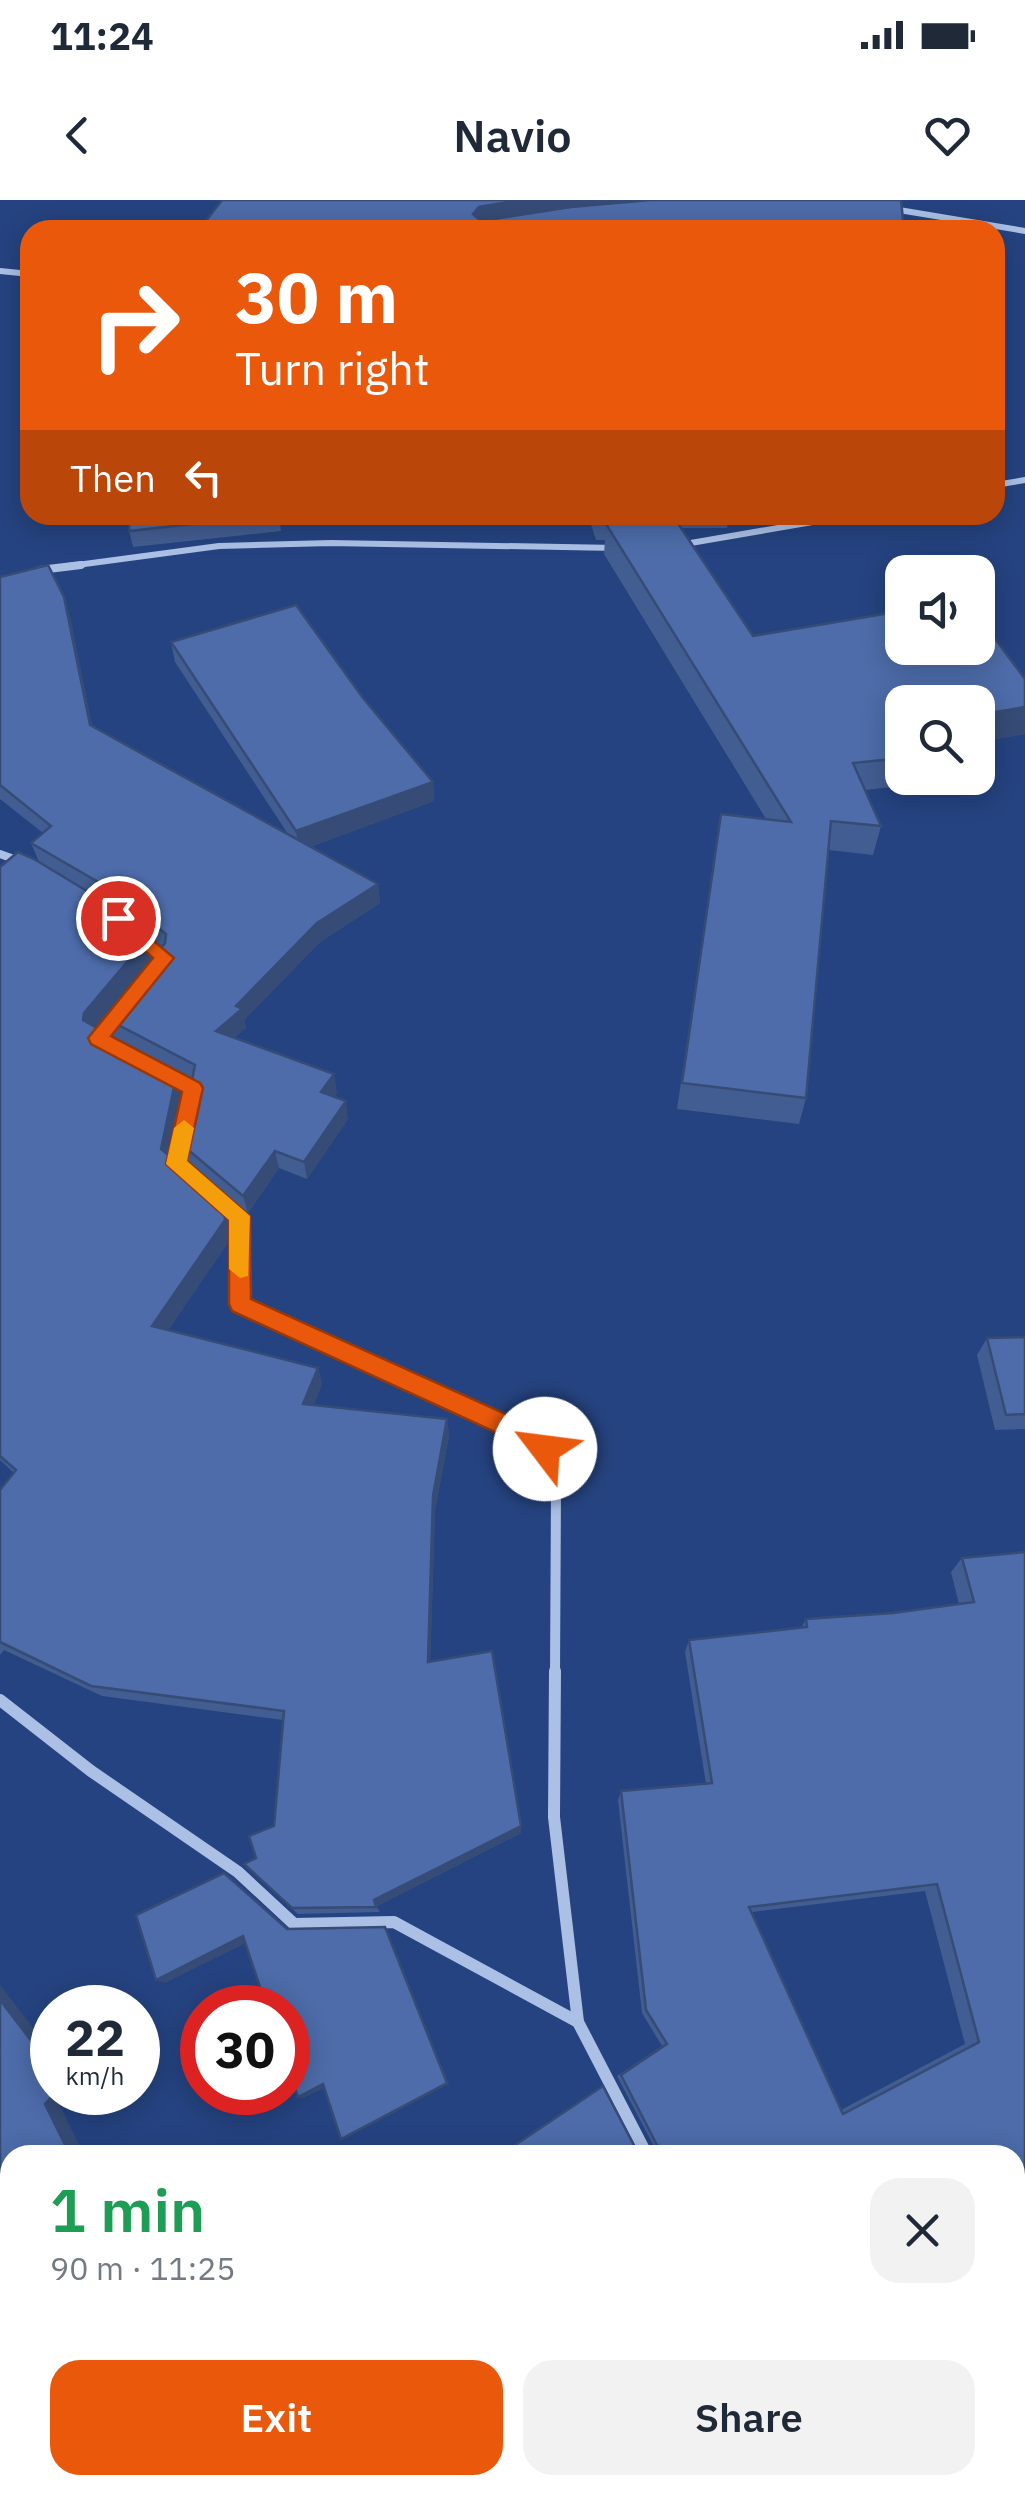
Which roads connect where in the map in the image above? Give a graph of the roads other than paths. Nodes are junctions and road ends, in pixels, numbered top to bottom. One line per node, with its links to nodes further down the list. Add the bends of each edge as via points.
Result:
1 (880, 207): 2 (street)
2 (955, 220)
3 (794, 525): 4 (street)
4 (676, 545)
5 (629, 549): 6 (street, via 219,546)
6 (37, 571)
7 (0, 854): 8 (street)
8 (39, 868)
9 (161, 1072): 10 (street, via 193,1088)
10 (188, 1107)
11 (184, 1126): 12 (street, via 176,1164)
12 (189, 1174)
13 (214, 1196): 15 (street, via 240,1216 240,1304 545,1449 556,1490 554,1817)
14 (0, 1700): 15 (street, via 238,1872 294,1924 394,1922)
15 (578, 2022): 16 (street)
16 (642, 2145)

